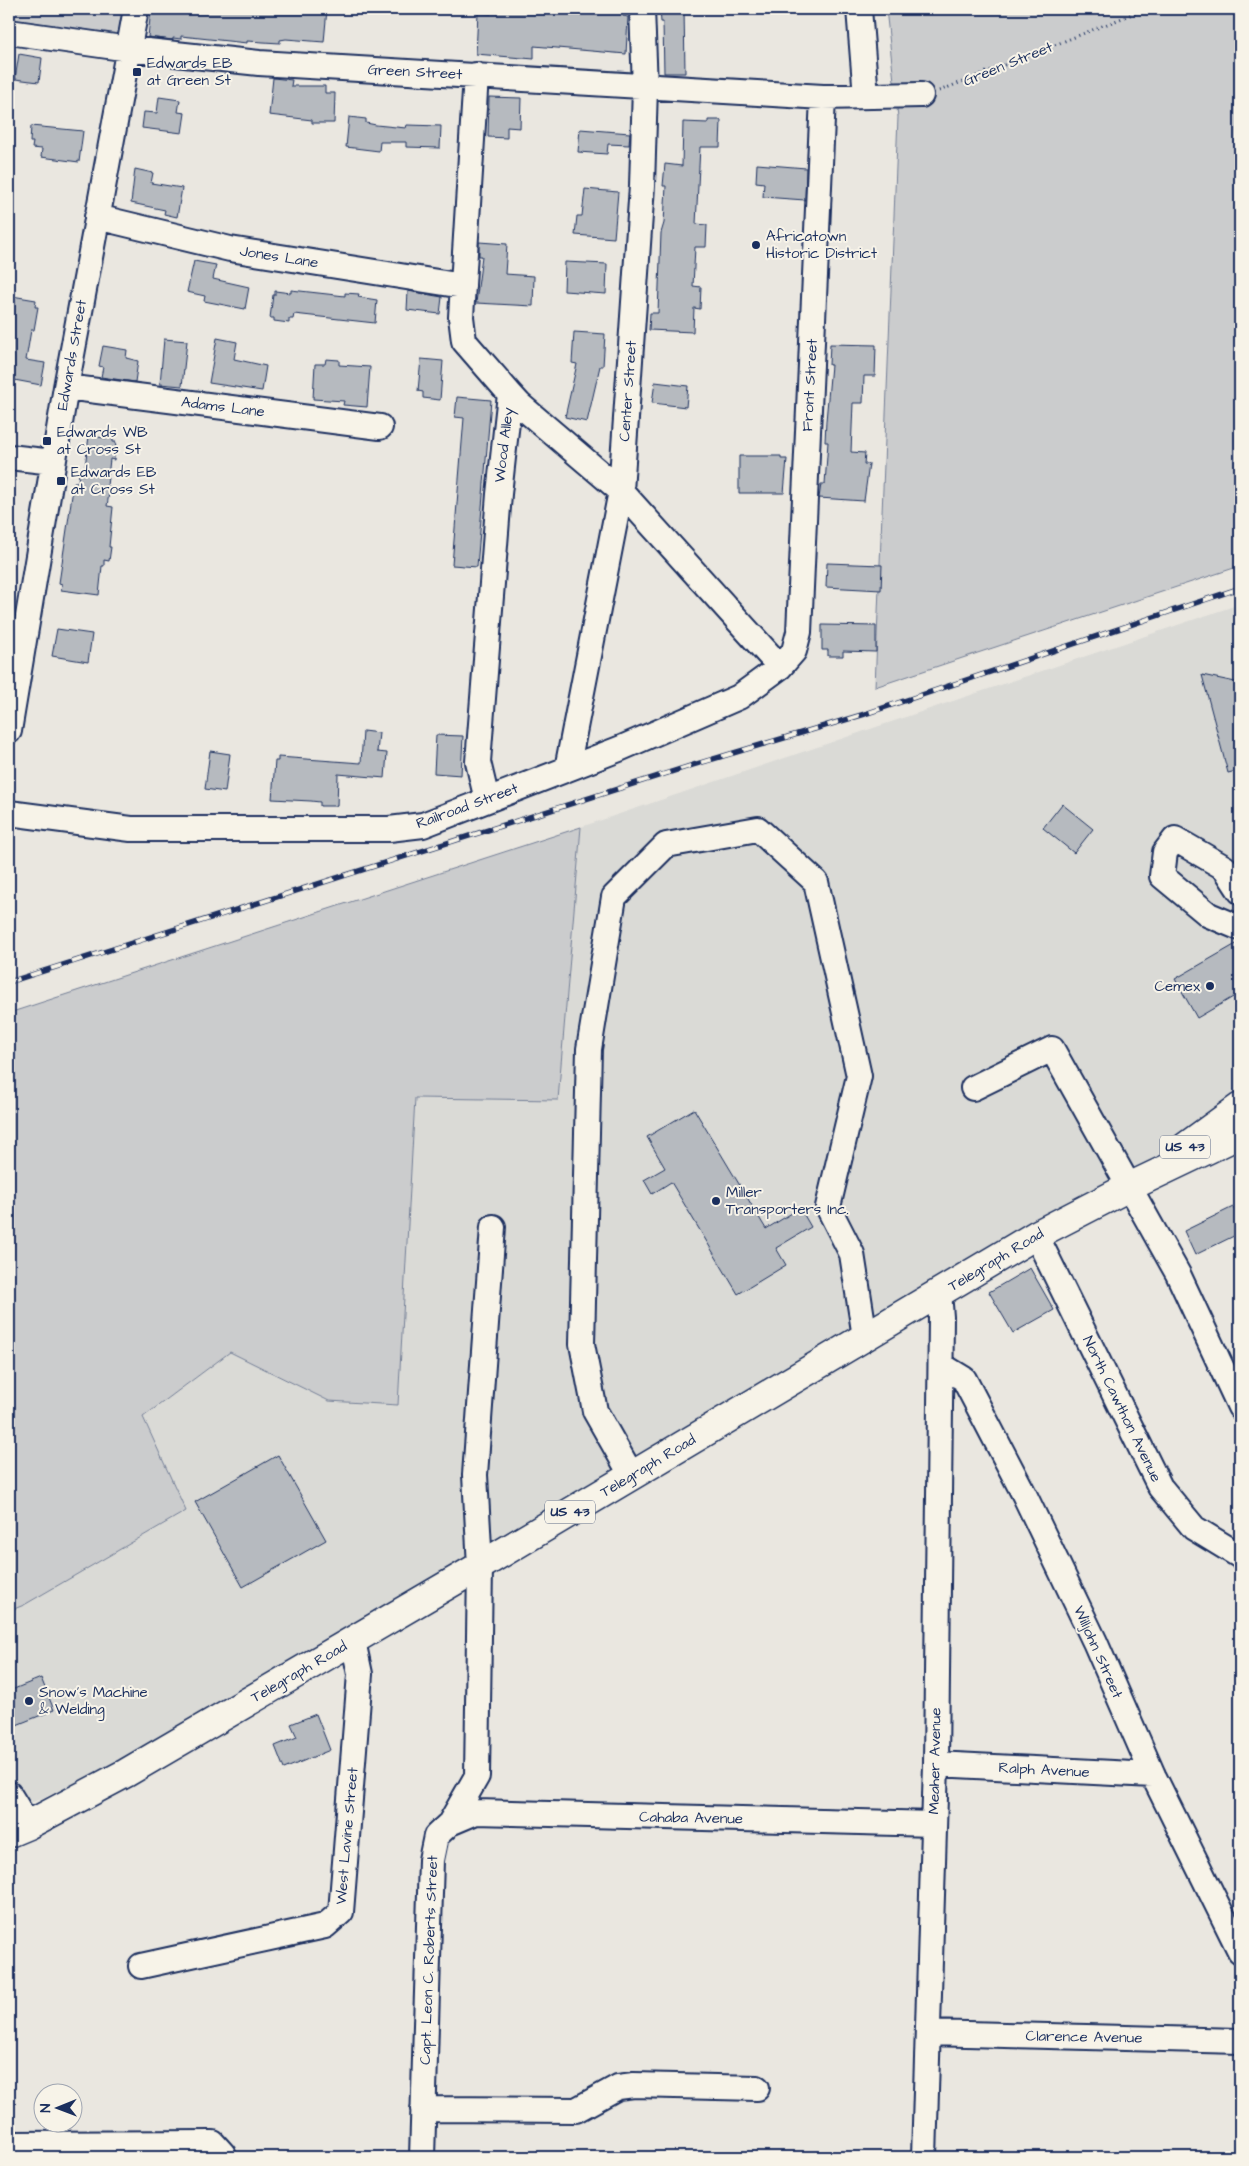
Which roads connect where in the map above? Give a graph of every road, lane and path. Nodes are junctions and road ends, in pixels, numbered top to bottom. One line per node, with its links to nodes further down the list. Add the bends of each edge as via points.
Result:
1 (136, 9): 6 (street, Edwards Street)
2 (642, 9): 8 (street, Center Street)
3 (859, 9): 10 (street)
4 (1145, 9): 9 (path, Green Street, via 943,90)
5 (9, 32): 6 (street, Green Street)
6 (129, 49): 7 (street, Green Street, via 259,63); 12 (street, Edwards Street)
7 (476, 75): 8 (street, Green Street); 13 (street, Wood Alley)
8 (645, 87): 11 (street, Green Street); 19 (street, Center Street, via 642,186)
9 (921, 95): 10 (street)
10 (866, 96): 11 (street, Green Street)
11 (823, 97): 20 (street, Front Street, via 799,632 794,651)
12 (97, 218): 13 (street, Jones Lane, via 230,249); 14 (street, Edwards Street)
13 (463, 286): 15 (street, Wood Alley, via 461,317 464,341)
14 (66, 387): 16 (street, Adams Lane); 18 (street, Edwards Street)
15 (510, 394): 19 (street); 23 (street, Wood Alley, via 478,762)
16 (380, 427)
17 (9, 457): 18 (street)
18 (54, 462): 21 (street, Edwards Street)
19 (621, 491): 20 (street); 22 (street, Center Street)
20 (780, 667): 22 (street, Railroad Street, via 738,697)
21 (9, 731)
22 (567, 769): 23 (street, Railroad Street)
23 (487, 800): 24 (street, Railroad Street, via 423,825 389,829 131,829)
24 (9, 813)
25 (1240, 891): 26 (street, via 1225,868 1175,839 1165,852 1162,876 1209,915)
26 (1240, 928)
27 (973, 1088): 30 (street, via 1052,1049)
28 (1240, 1106): 30 (main road, Telegraph Road / US 43)
29 (1240, 1134): 30 (main road, Telegraph Road / US 43)
30 (1129, 1187): 32 (main road, Telegraph Road / US 43); 36 (street, via 1178,1274)
31 (494, 1227): 39 (street, Capt. Leon C. Roberts Street, via 475,1475)
32 (1036, 1235): 33 (main road, Telegraph Road / US 43); 38 (street, North Cawthon Avenue, via 1160,1487 1194,1528)
33 (939, 1293): 34 (main road, Telegraph Road / US 43); 35 (street, Meaher Avenue)
34 (865, 1337): 37 (main road, Telegraph Road / US 43); 37 (street, via 852,1254 828,1207 859,1076 816,882 758,829 666,845 614,897 589,1049 582,1344 595,1411)
35 (941, 1365): 41 (street, Meaher Avenue); 42 (street, Willjohn Street, via 964,1379 1024,1494 1095,1642)
36 (1240, 1407)
37 (632, 1476): 39 (main road, Telegraph Road / US 43)
38 (1240, 1556)
39 (480, 1566): 40 (main road, Telegraph Road / US 43); 43 (street, Capt. Leon C. Roberts Street)
40 (353, 1641): 48 (main road, Telegraph Road / US 43, via 126,1773); 50 (street, West Lavine Street, via 360,1674 341,1912 325,1926)
41 (936, 1764): 42 (street, Ralph Avenue); 47 (street, Meaher Avenue)
42 (1153, 1775): 49 (street, Willjohn Street)
43 (477, 1776): 45 (street); 46 (street, Capt. Leon C. Roberts Street)
44 (9, 1794): 48 (street)
45 (476, 1812): 46 (street, Cahaba Avenue); 47 (street, Cahaba Avenue)
46 (450, 1823): 54 (street, Capt. Leon C. Roberts Street, via 436,1836 431,1860)
47 (934, 1824): 51 (street, Meaher Avenue)
48 (19, 1829)
49 (1240, 1951)
50 (140, 1966)
51 (928, 2033): 52 (street, Clarence Avenue); 58 (street, Meaher Avenue)
52 (1240, 2041)
53 (757, 2088): 54 (street, via 634,2085 618,2087 576,2110)
54 (423, 2109): 57 (street, Capt. Leon C. Roberts Street)
55 (9, 2144): 56 (street, via 213,2143)
56 (223, 2156)
57 (422, 2157)
58 (924, 2157)

